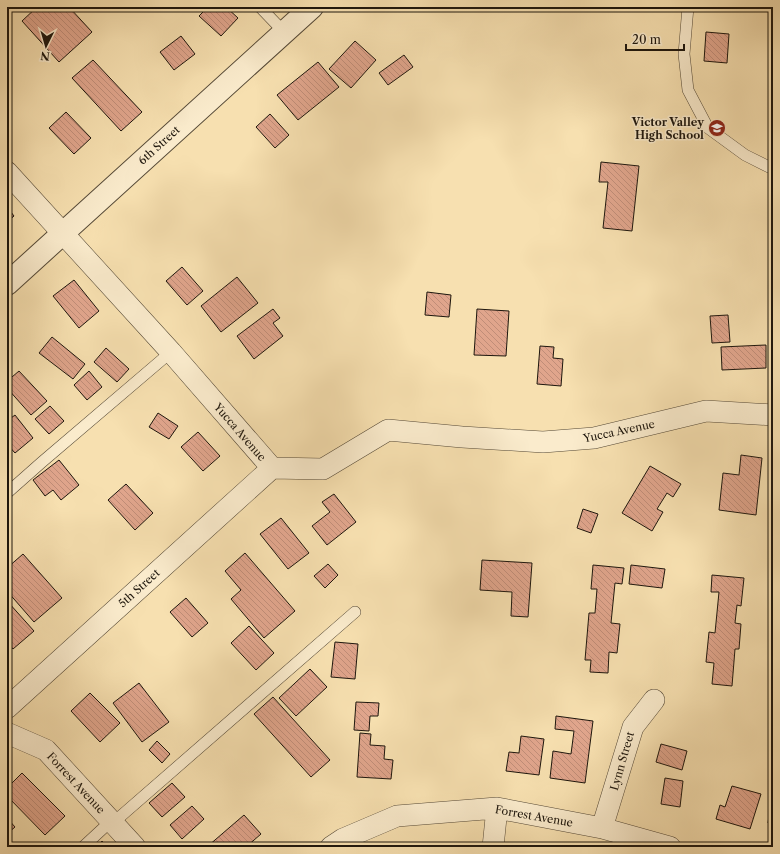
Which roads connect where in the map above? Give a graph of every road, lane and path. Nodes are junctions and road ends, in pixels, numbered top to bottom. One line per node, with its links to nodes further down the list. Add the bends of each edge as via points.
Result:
1 (260, 7): 4 (lane)
2 (312, 7): 4 (street, 6th Street)
3 (688, 7): 5 (lane, via 684,54 688,90 708,128 745,155)
4 (284, 32): 7 (street, 6th Street)
5 (773, 169)
6 (7, 172): 7 (street, Yucca Avenue)
7 (63, 233): 8 (street, 6th Street); 9 (street, Yucca Avenue)
8 (7, 284)
9 (171, 352): 11 (street, Yucca Avenue); 12 (lane)
10 (773, 415): 11 (street, Yucca Avenue, via 706,411 594,438 543,442 388,430 323,469)
11 (272, 468): 15 (street, 5th Street)
12 (7, 493)
13 (355, 612): 18 (lane)
14 (654, 700): 19 (street, Lynn Street, via 632,727)
15 (7, 708)
16 (7, 733): 18 (street, Forrest Avenue, via 46,750)
17 (497, 808): 19 (street, Forrest Avenue); 22 (street, Forrest Avenue, via 397,816 343,839); 23 (street)
18 (113, 823): 20 (lane); 21 (street, Forrest Avenue)
19 (602, 828): 24 (street, Forrest Avenue)
20 (83, 847)
21 (135, 847)
22 (331, 847)
23 (493, 847)
24 (670, 847)

